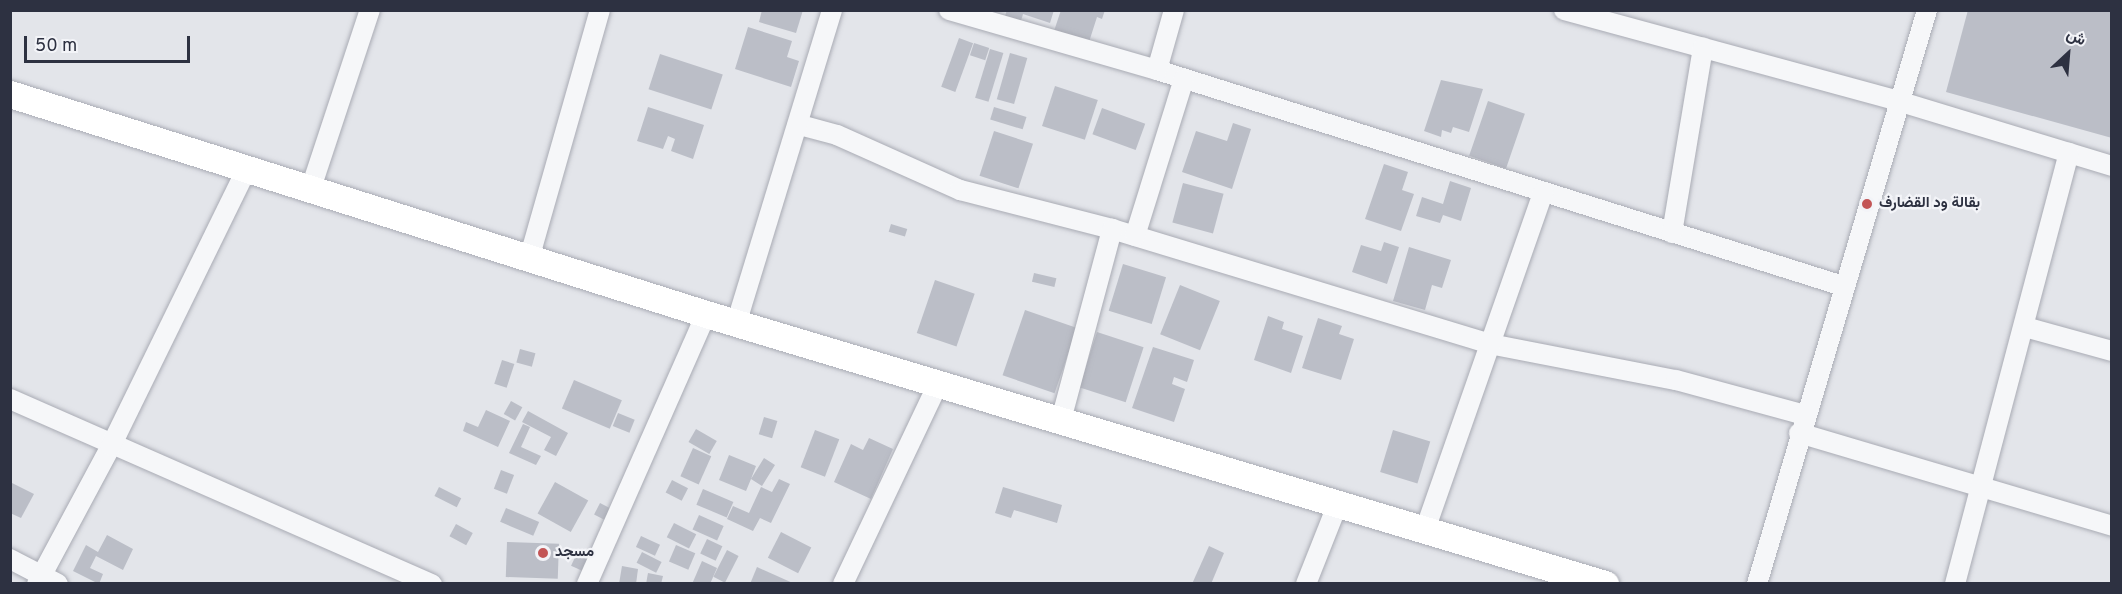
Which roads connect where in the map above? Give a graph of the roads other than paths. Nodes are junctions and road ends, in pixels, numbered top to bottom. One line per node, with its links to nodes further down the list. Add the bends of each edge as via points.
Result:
1 (600, 10): 23 (street)
2 (832, 10): 14 (street)
3 (949, 10): 10 (street)
4 (1174, 10): 10 (street)
5 (1564, 10): 8 (street)
6 (1927, 10): 13 (street)
7 (369, 11): 18 (street)
8 (1599, 15): 9 (street)
9 (1703, 48): 13 (street); 21 (street)
10 (1157, 70): 11 (street)
11 (1184, 79): 19 (street); 22 (street)
12 (10, 94): 17 (street)
13 (1898, 101): 15 (street); 24 (street)
14 (800, 125): 20 (street, via 837,135 960,190); 26 (street)
15 (2069, 153): 16 (street); 27 (street)
16 (2112, 166)
17 (246, 171): 18 (street); 34 (street)
18 (310, 191): 23 (street)
19 (1543, 192): 21 (street); 28 (street)
20 (1112, 229): 22 (street); 32 (street)
21 (1672, 233): 24 (street)
22 (1135, 236): 28 (street)
23 (529, 259): 25 (street)
24 (1843, 286): 33 (street)
25 (706, 314): 26 (street); 42 (street)
26 (737, 321): 30 (street)
27 (2025, 327): 29 (street); 35 (street)
28 (1490, 344): 33 (street, via 1676,380); 38 (street)
29 (2112, 351)
30 (938, 384): 32 (street); 43 (street)
31 (10, 399): 34 (street)
32 (1060, 420): 36 (street)
33 (1802, 424): 35 (street); 46 (street)
34 (111, 446): 40 (street); 41 (street)
35 (1983, 489): 37 (street); 47 (street)
36 (1338, 503): 38 (street); 44 (street)
37 (2112, 526)
38 (1426, 527): 45 (street)
39 (10, 559): 40 (street)
40 (46, 581)
41 (432, 584)
42 (587, 584)
43 (843, 584)
44 (1306, 584)
45 (1605, 584)
46 (1757, 584)
47 (1955, 584)

